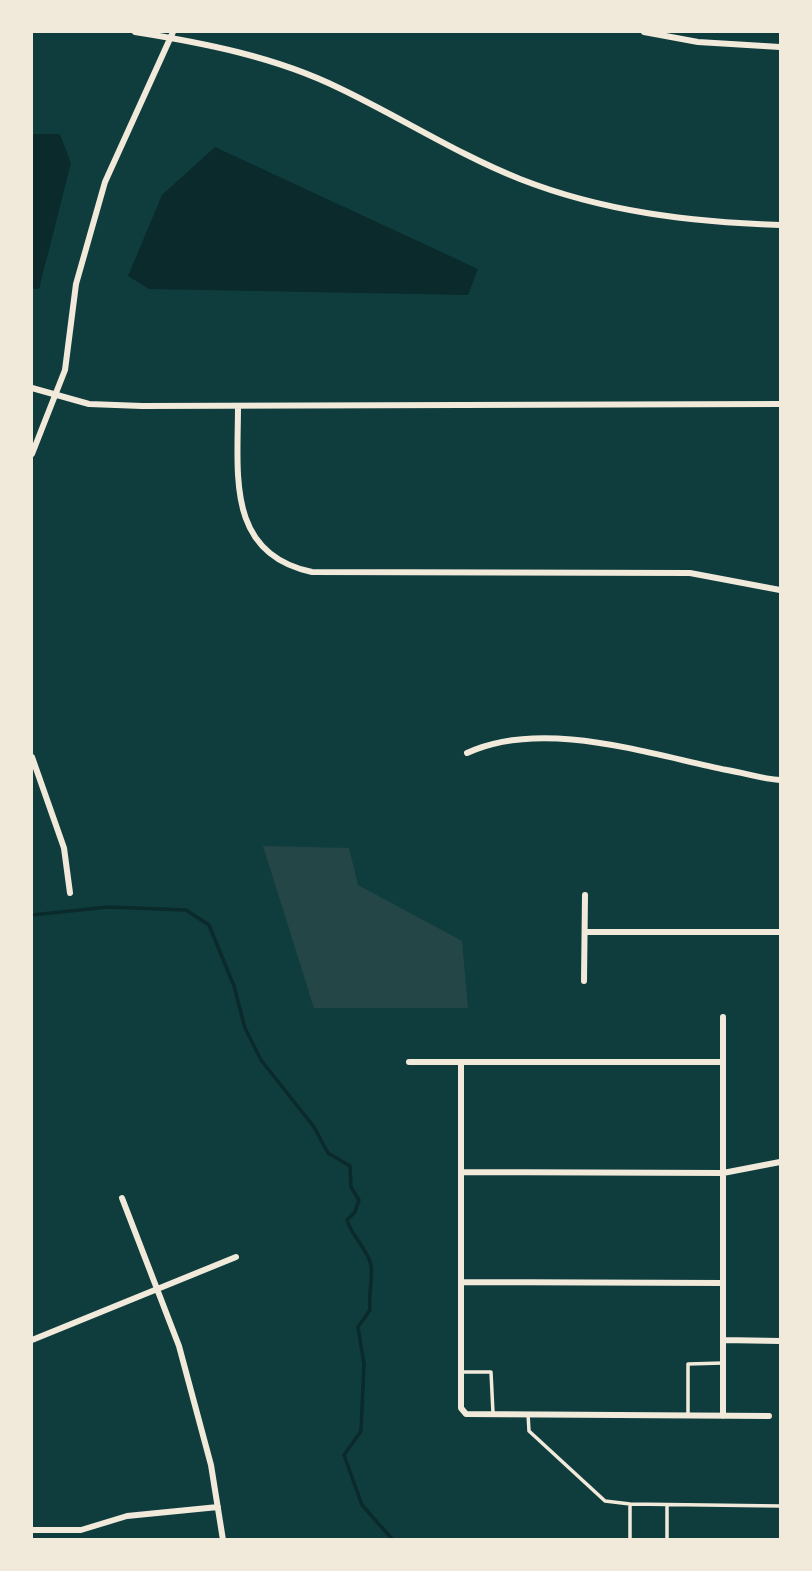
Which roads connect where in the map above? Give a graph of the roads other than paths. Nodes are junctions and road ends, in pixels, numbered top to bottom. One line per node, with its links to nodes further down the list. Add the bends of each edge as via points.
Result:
1 (135, 32): 3 (street)
2 (644, 32): 4 (street, via 698,42)
3 (171, 34): 5 (street, via 338,87 457,152 591,203 701,223); 7 (street, via 105,182 76,284 65,370)
4 (780, 47)
5 (780, 225)
6 (32, 388): 7 (street)
7 (56, 393): 9 (street, via 89,404); 10 (street)
8 (780, 404): 9 (street)
9 (238, 406): 11 (street, via 238,478 244,517 263,549 293,568 312,572 691,573)
10 (32, 454)
11 (780, 590)
12 (467, 753): 14 (street, via 511,739 573,739)
13 (32, 757): 15 (street, via 61,835)
14 (780, 780)
15 (70, 893)
16 (585, 895): 17 (street)
17 (585, 932): 18 (street); 19 (street)
18 (780, 932)
19 (584, 981)
20 (723, 1017): 23 (street)
21 (409, 1062): 22 (street)
22 (461, 1062): 23 (street); 25 (street)
23 (723, 1062): 26 (street)
24 (780, 1162): 26 (street)
25 (461, 1172): 26 (street); 29 (street)
26 (723, 1173): 30 (street)
27 (122, 1198): 31 (street)
28 (236, 1257): 31 (street)
29 (461, 1282): 30 (street); 36 (street)
30 (723, 1283): 33 (street)
31 (156, 1289): 32 (street); 45 (street, via 198,1411)
32 (32, 1340)
33 (723, 1340): 34 (street); 35 (street)
34 (780, 1341)
35 (723, 1363): 39 (lane, via 688,1364); 40 (street)
36 (461, 1372): 38 (street, via 461,1408 473,1416); 38 (lane, via 491,1372)
37 (528, 1414): 38 (street); 39 (street); 42 (lane, via 529,1432 605,1501)
38 (493, 1415)
39 (688, 1416): 40 (street)
40 (723, 1416): 41 (street)
41 (769, 1416)
42 (630, 1504): 43 (lane); 50 (lane)
43 (667, 1505): 44 (lane); 51 (lane)
44 (780, 1506)
45 (218, 1507): 47 (street, via 127,1516); 49 (street)
46 (32, 1530): 47 (street)
47 (67, 1530): 48 (street)
48 (67, 1539)
49 (223, 1539)
50 (630, 1539)
51 (667, 1539)

